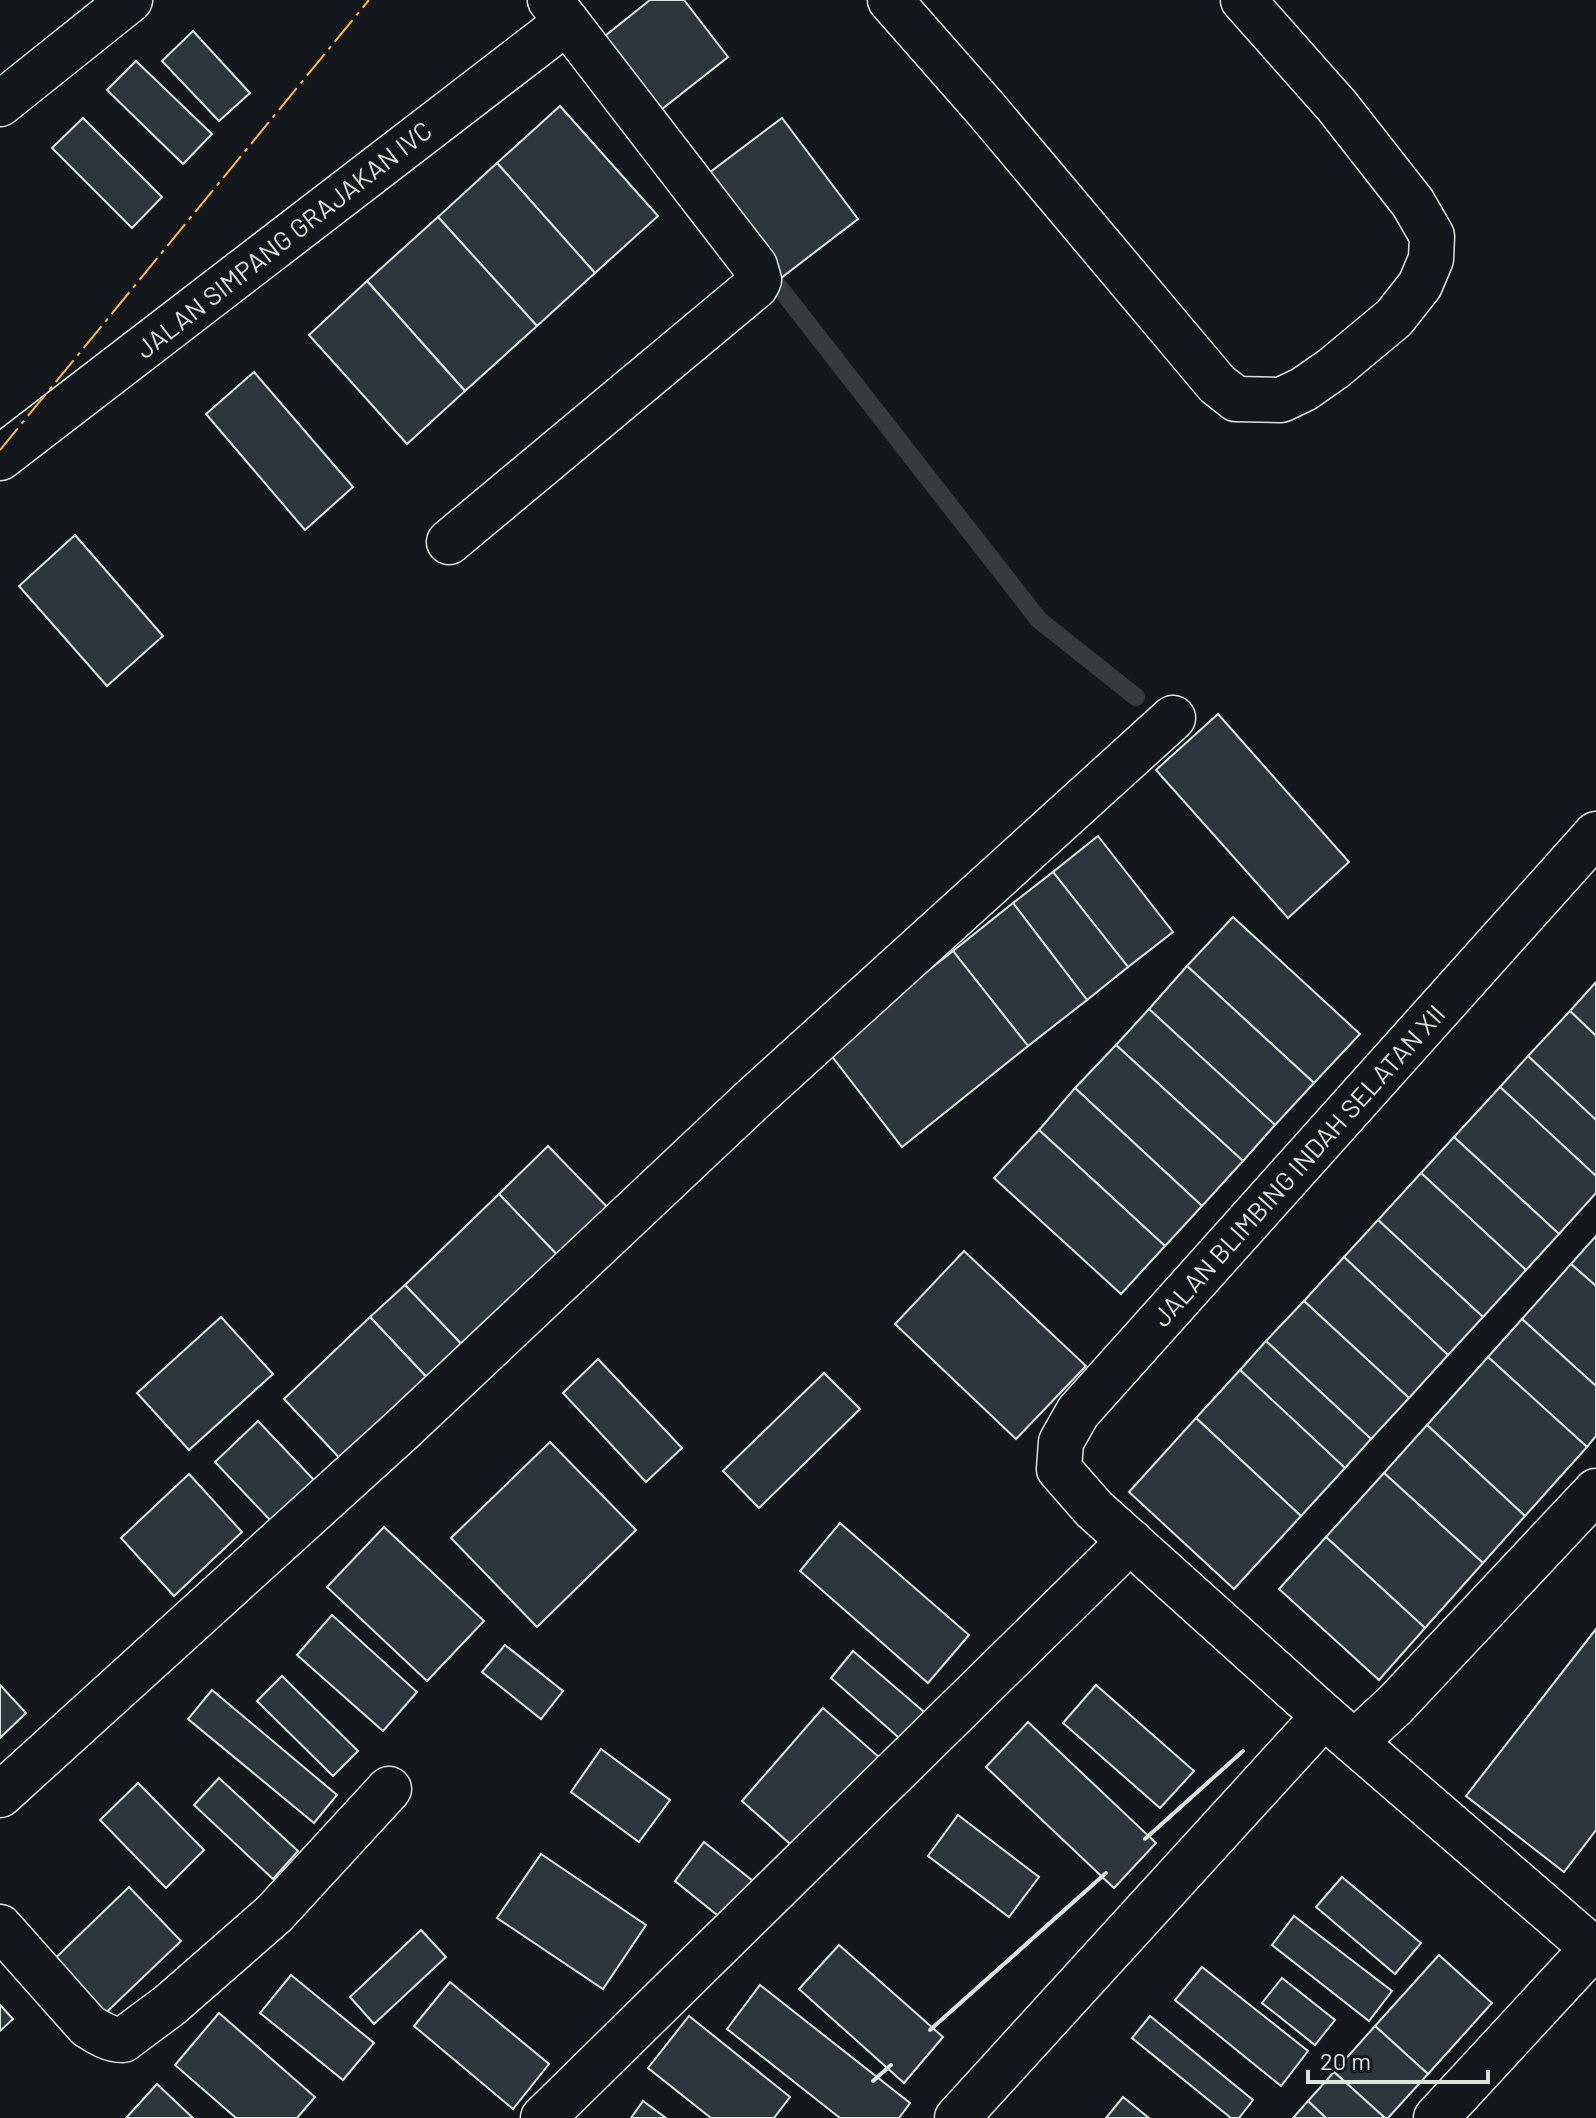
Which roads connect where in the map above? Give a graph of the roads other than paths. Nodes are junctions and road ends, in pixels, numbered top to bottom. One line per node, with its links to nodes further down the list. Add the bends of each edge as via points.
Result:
1 (130, 0): 5 (street)
2 (890, 0): 3 (street, via 1217,384 1236,399 1281,400 1334,368 1394,318 1420,285 1431,259 1432,236 1413,203 1337,106)
3 (1243, 0)
4 (559, 11): 6 (street, JALAN SIMPANG GRAJAKAN IVC); 7 (street, via 755,266 759,280)
5 (0, 104)
6 (0, 458)
7 (449, 542)
8 (1173, 718): 14 (street)
9 (1596, 834): 11 (street, JALAN BLIMBING INDAH SELATAN XII, via 1078,1412 1061,1442 1059,1469)
10 (1596, 1491): 12 (street, via 1395,1705)
11 (1130, 1541): 12 (street, JALAN BLIMBING INDAH SELATAN XII); 17 (street)
12 (1340, 1729): 16 (street, JALAN BLIMBING INDAH SELATAN XII); 18 (street)
13 (389, 1789): 15 (street, via 274,1914 123,2040 88,2026)
14 (0, 1795)
15 (0, 1927)
16 (1594, 1949): 19 (street)
17 (543, 2118)
18 (957, 2118)
19 (1436, 2118)

